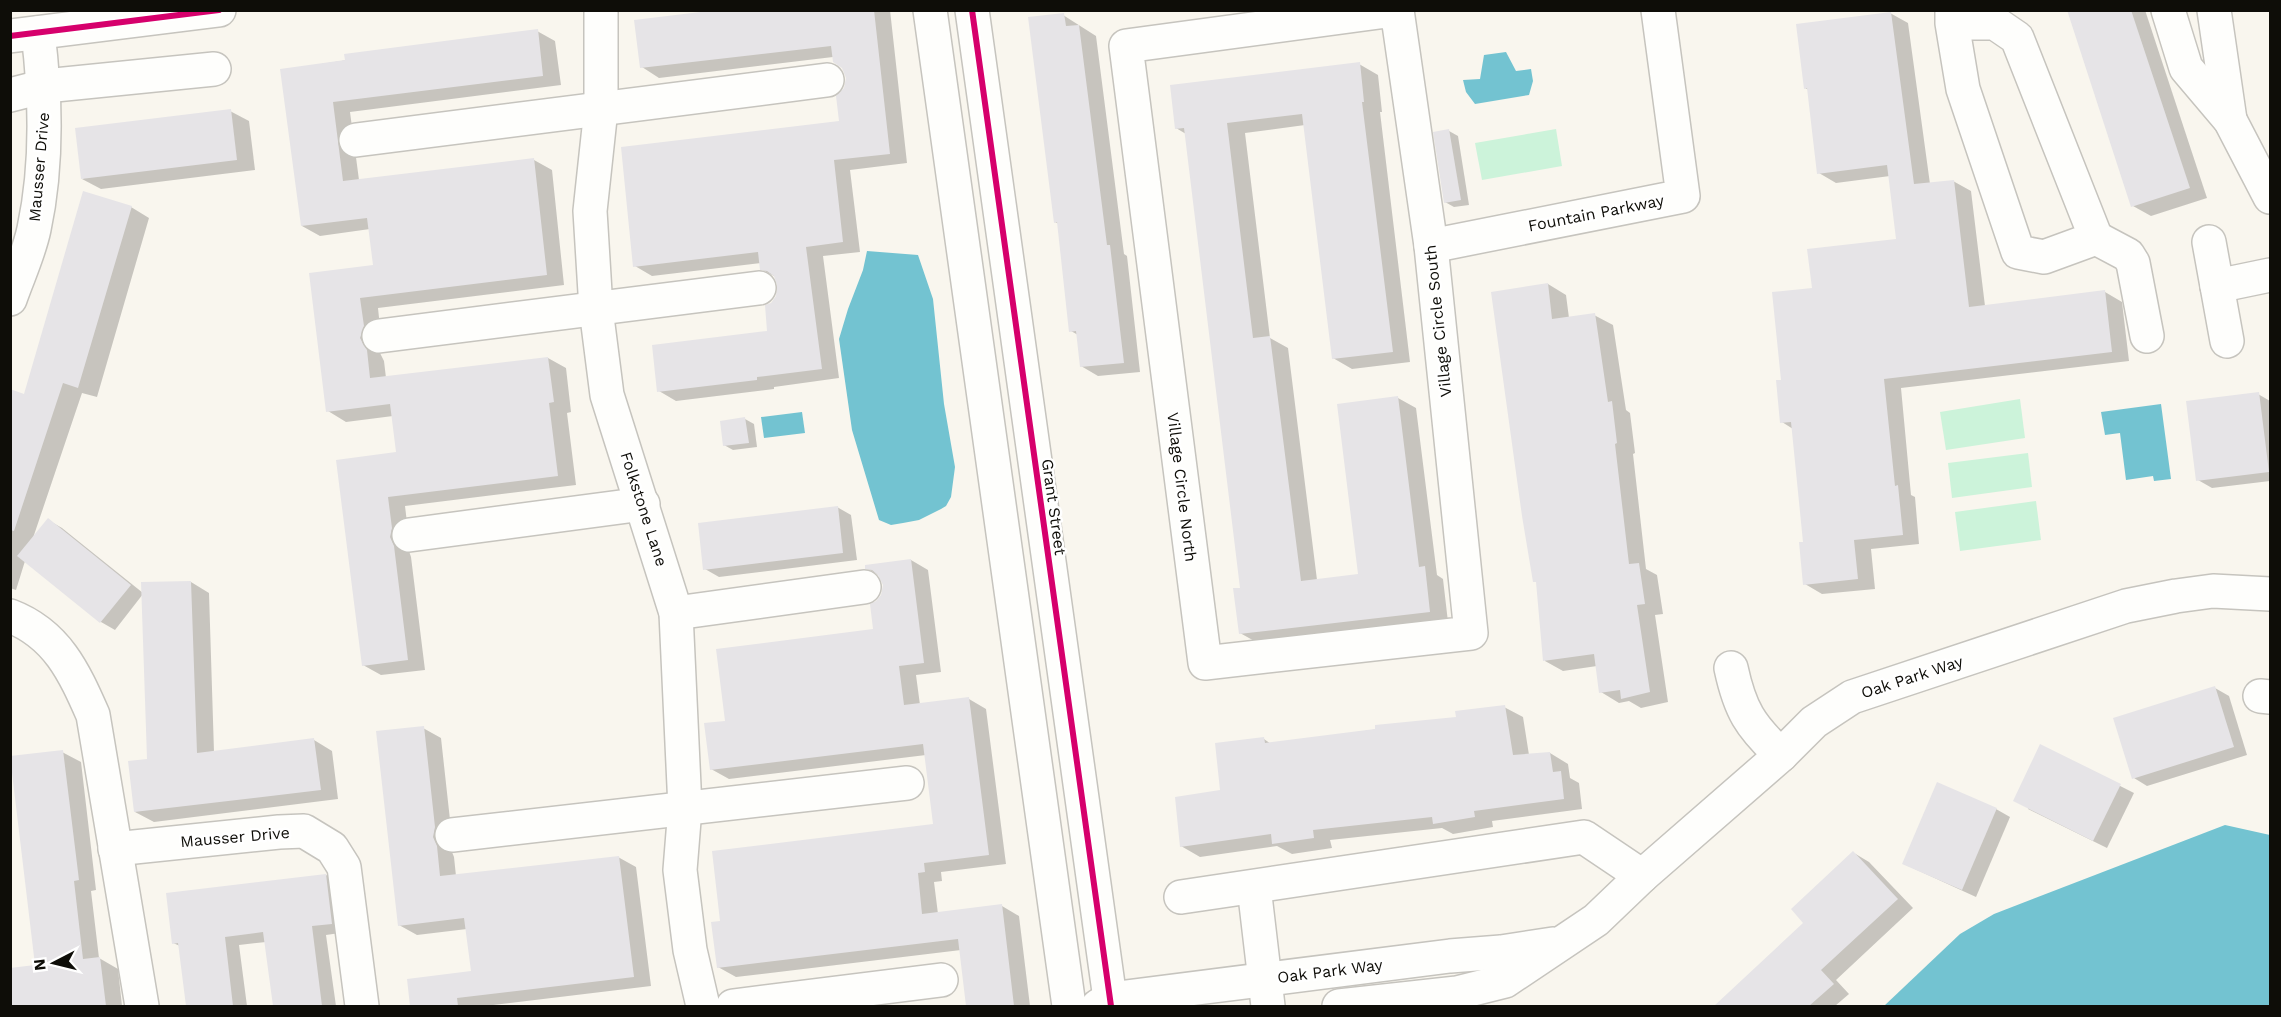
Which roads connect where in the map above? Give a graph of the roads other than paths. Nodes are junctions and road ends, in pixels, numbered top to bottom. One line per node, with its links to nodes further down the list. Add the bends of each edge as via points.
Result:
1 (219, 10): 10 (street)
2 (601, 10): 16 (street, Folkstone Lane)
3 (930, 10): 55 (street)
4 (972, 10): 50 (street, Grant Street)
5 (1396, 10): 11 (street, Village Circle South); 22 (street, Village Circle South)
6 (1658, 10): 22 (street, Fountain Parkway, via 1683,196)
7 (2168, 10): 17 (street, via 2186,68)
8 (2214, 10): 17 (street)
9 (1952, 17): 20 (street, via 1995,24 2018,38); 20 (street, via 1963,88 2018,252 2044,257)
10 (22, 29): 14 (street, Mausser Drive)
11 (1126, 46): 37 (street, Village Circle North, via 1205,663)
12 (214, 69): 14 (street)
13 (827, 80): 16 (street)
14 (45, 86): 15 (street); 26 (street, Mausser Drive, via 44,150 34,230)
15 (10, 95)
16 (601, 109): 18 (street); 27 (street, Folkstone Lane, via 590,211)
17 (2230, 120): 19 (street)
18 (356, 140)
19 (2271, 197)
20 (2096, 238): 29 (street, via 2128,255 2133,263)
21 (2209, 242): 24 (street)
22 (1431, 246): 37 (street, Village Circle South)
23 (2271, 275): 24 (street)
24 (2217, 286): 30 (street)
25 (759, 288): 27 (street)
26 (10, 299)
27 (597, 309): 28 (street); 31 (street, Folkstone Lane, via 607,395)
28 (379, 336)
29 (2147, 336)
30 (2227, 341)
31 (643, 504): 32 (street); 35 (street, Folkstone Lane)
32 (409, 535)
33 (864, 587): 35 (street)
34 (2271, 594): 39 (street, Oak Park Way, via 2204,592 2104,613 1852,697 1814,722)
35 (676, 613): 41 (street, Folkstone Lane)
36 (10, 616): 43 (street, via 50,639 76,674 93,715)
37 (1470, 633)
38 (1731, 668): 39 (street, via 1741,707 1758,734)
39 (1781, 755): 44 (street, Oak Park Way)
40 (907, 783): 41 (street)
41 (685, 808): 42 (street); 53 (street, Folkstone Lane, via 680,870 690,950)
42 (452, 834)
43 (116, 849): 51 (street); 52 (street, Mausser Drive, via 304,831 332,849 344,867)
44 (1642, 876): 45 (street, via 1584,837); 47 (street, Oak Park Way, via 1596,920)
45 (1254, 887): 46 (street); 49 (street)
46 (1181, 897)
47 (1563, 942): 49 (street, Oak Park Way, via 1449,956); 56 (street, Oak Park Way, via 1505,981 1457,993)
48 (941, 980): 54 (street)
49 (1266, 993): 50 (street, Oak Park Way)
50 (1106, 1004)
51 (142, 1006)
52 (362, 1006)
53 (703, 1006)
54 (733, 1006)
55 (1069, 1006)
56 (1339, 1006)

